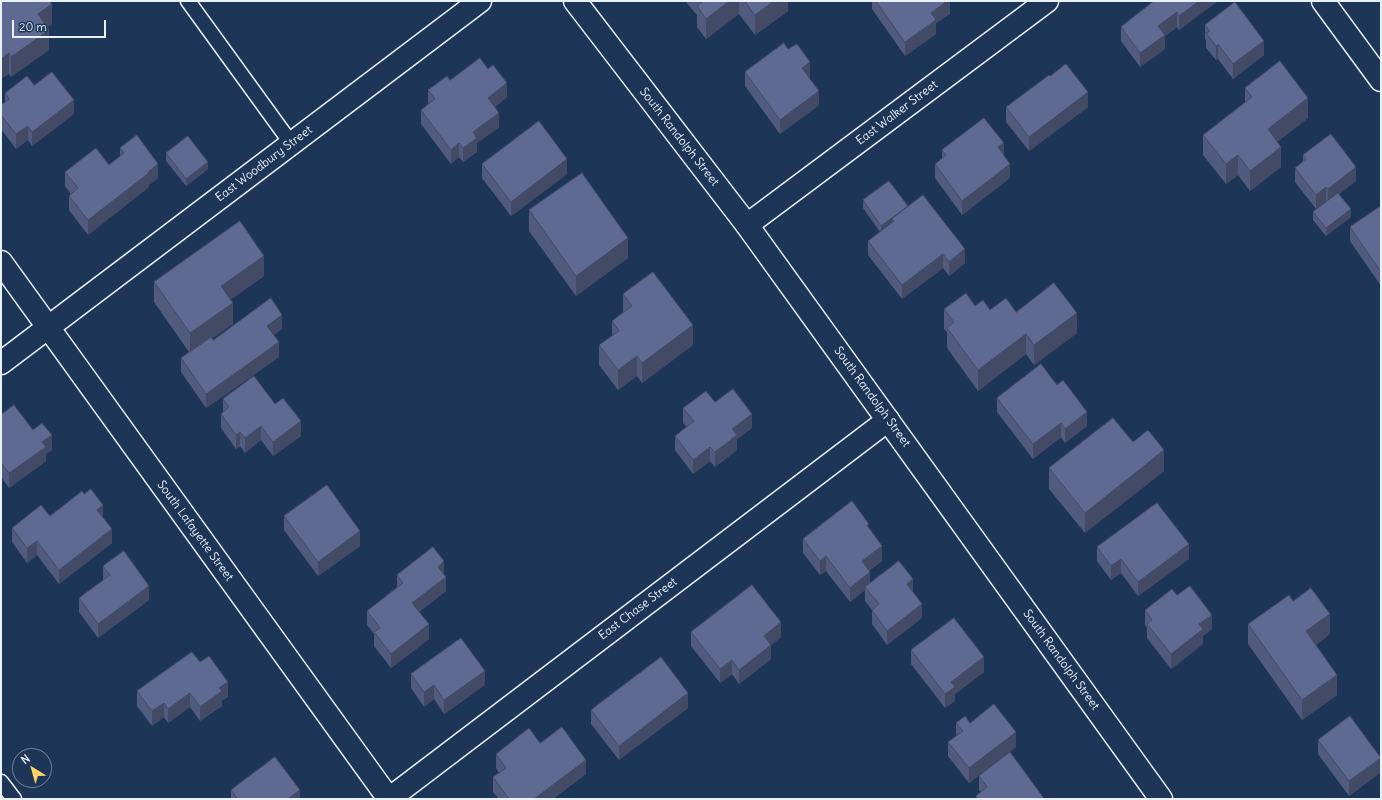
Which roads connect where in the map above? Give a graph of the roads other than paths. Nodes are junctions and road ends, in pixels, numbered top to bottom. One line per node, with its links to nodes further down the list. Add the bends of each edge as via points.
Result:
1 (188, 1): 7 (lane)
2 (480, 1): 7 (street, East Woodbury Street)
3 (575, 1): 8 (street, South Randolph Street)
4 (1047, 1): 8 (street, East Walker Street)
5 (1323, 1): 6 (street)
6 (1381, 80)
7 (291, 143): 10 (street, East Woodbury Street)
8 (747, 225): 12 (street, South Randolph Street)
9 (1, 262): 10 (street, South Lafayette Street)
10 (48, 327): 11 (street, East Woodbury Street); 15 (street, South Lafayette Street)
11 (1, 363)
12 (888, 420): 15 (street, East Chase Street); 16 (street, South Randolph Street)
13 (1, 782): 14 (lane)
14 (14, 799)
15 (388, 799)
16 (1161, 799)

